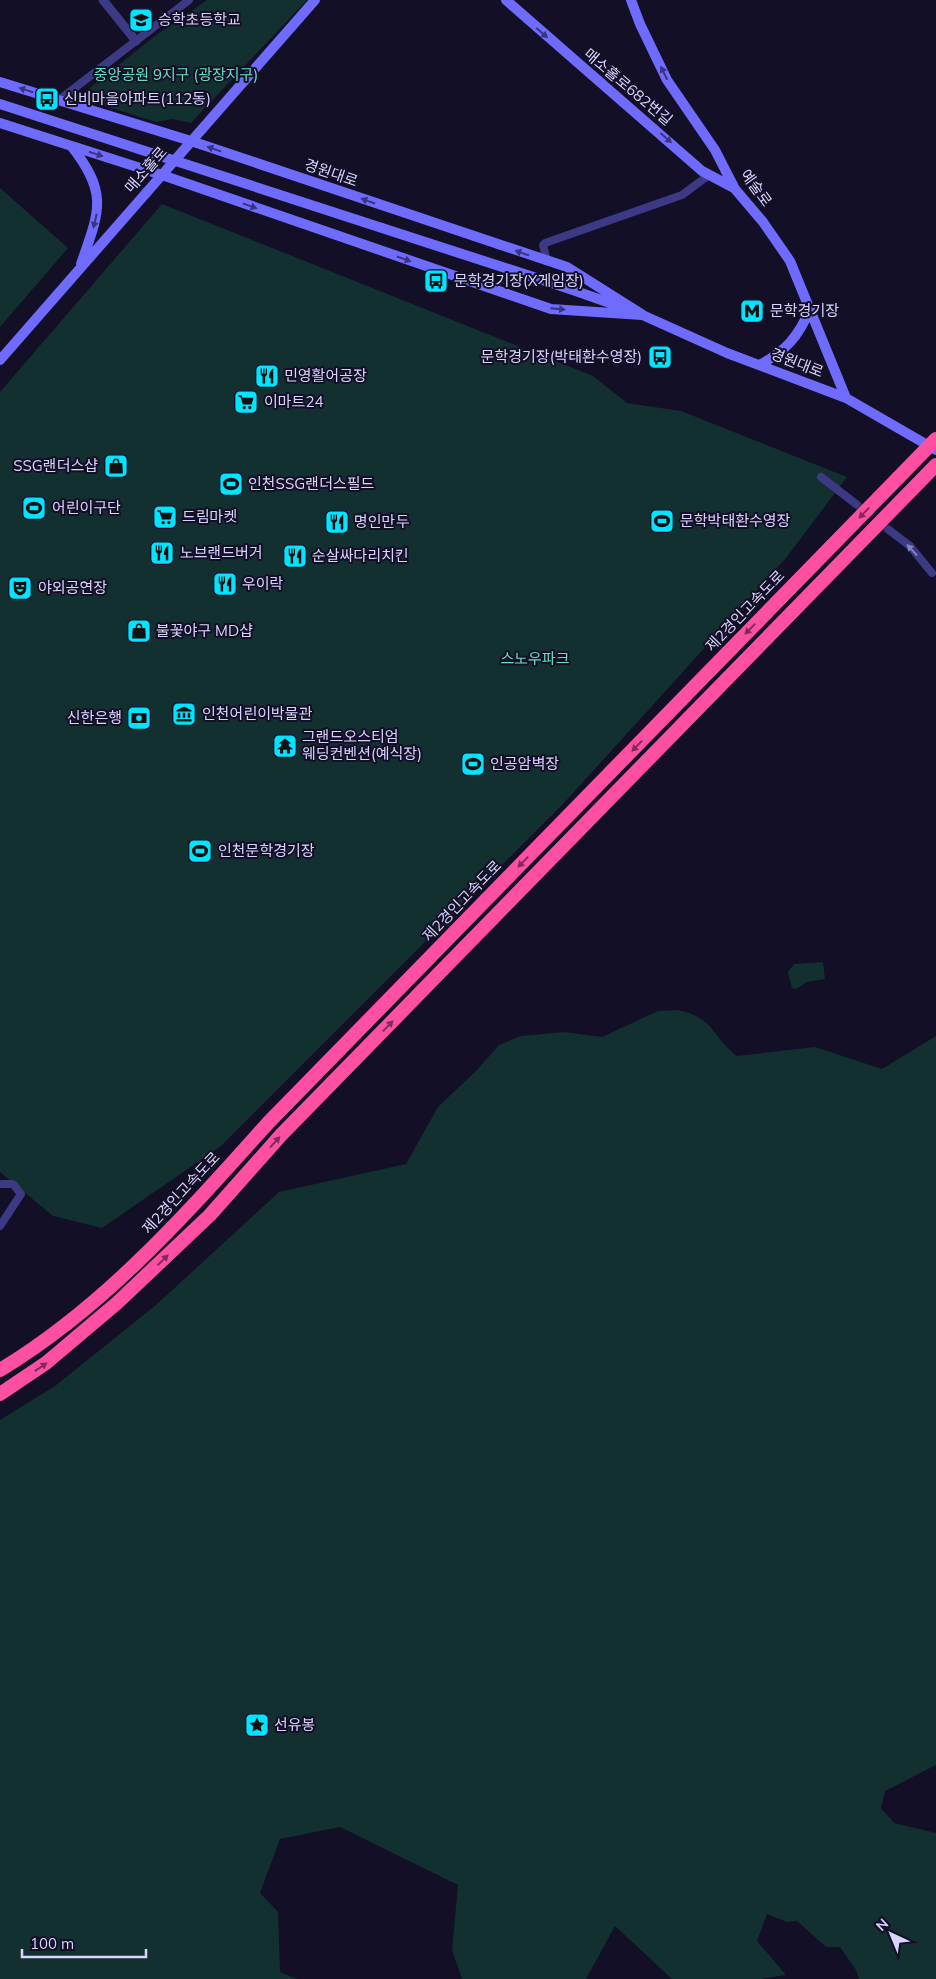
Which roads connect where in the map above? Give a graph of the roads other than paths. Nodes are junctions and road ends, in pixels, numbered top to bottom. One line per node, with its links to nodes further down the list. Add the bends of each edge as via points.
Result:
1 (103, 0): 6 (street)
2 (190, 0): 6 (street)
3 (315, 0): 11 (main road, 매소홀로)
4 (506, 0): 14 (main road, 매소홀로682번길, one-way to 14)
5 (631, 0): 15 (main road, 예술로, one-way to 5, via 715,150 667,80)
6 (136, 41): 8 (street)
7 (0, 82): 8 (main road, 경원대로, one-way to 7)
8 (58, 100): 11 (main road, 경원대로)
9 (0, 104): 19 (main road, 경원대로, bridge)
10 (0, 123): 12 (main road, 경원대로)
11 (191, 142): 13 (main road, 매소홀로); 16 (main road, 경원대로, one-way to 11)
12 (71, 146): 13 (main road, 경원대로, one-way to 13); 17 (main road, one-way to 17, via 88,167 98,201 96,221)
13 (162, 175): 17 (main road, 매소홀로); 19 (main road, 경원대로, one-way to 19, via 551,309)
14 (709, 175): 15 (main road, 매소홀로682번길); 16 (street, via 682,195 545,243)
15 (735, 189): 18 (main road, 예술로, via 790,261)
16 (547, 261): 19 (main road, 경원대로, via 567,268)
17 (79, 269): 20 (main road, 매소홀로)
18 (810, 309): 21 (main road, via 788,346); 22 (main road, 예술로)
19 (643, 315): 21 (main road, 경원대로)
20 (0, 360)
21 (759, 365): 22 (main road, 경원대로)
22 (846, 398): 24 (main road, 경원대로)
23 (936, 439): 32 (highway, 제2경인고속도로, one-way to 32, bridge, via 275,1116 123,1278 74,1320)
24 (936, 450)
25 (936, 465): 33 (highway, one-way to 25, via 85,1332 210,1215 288,1128)
26 (821, 477): 27 (street)
27 (856, 504)
28 (889, 530): 29 (street, one-way to 28, via 910,546)
29 (932, 573)
30 (0, 1184): 31 (street, via 13,1184 22,1194)
31 (0, 1226)
32 (0, 1370)
33 (0, 1394)

